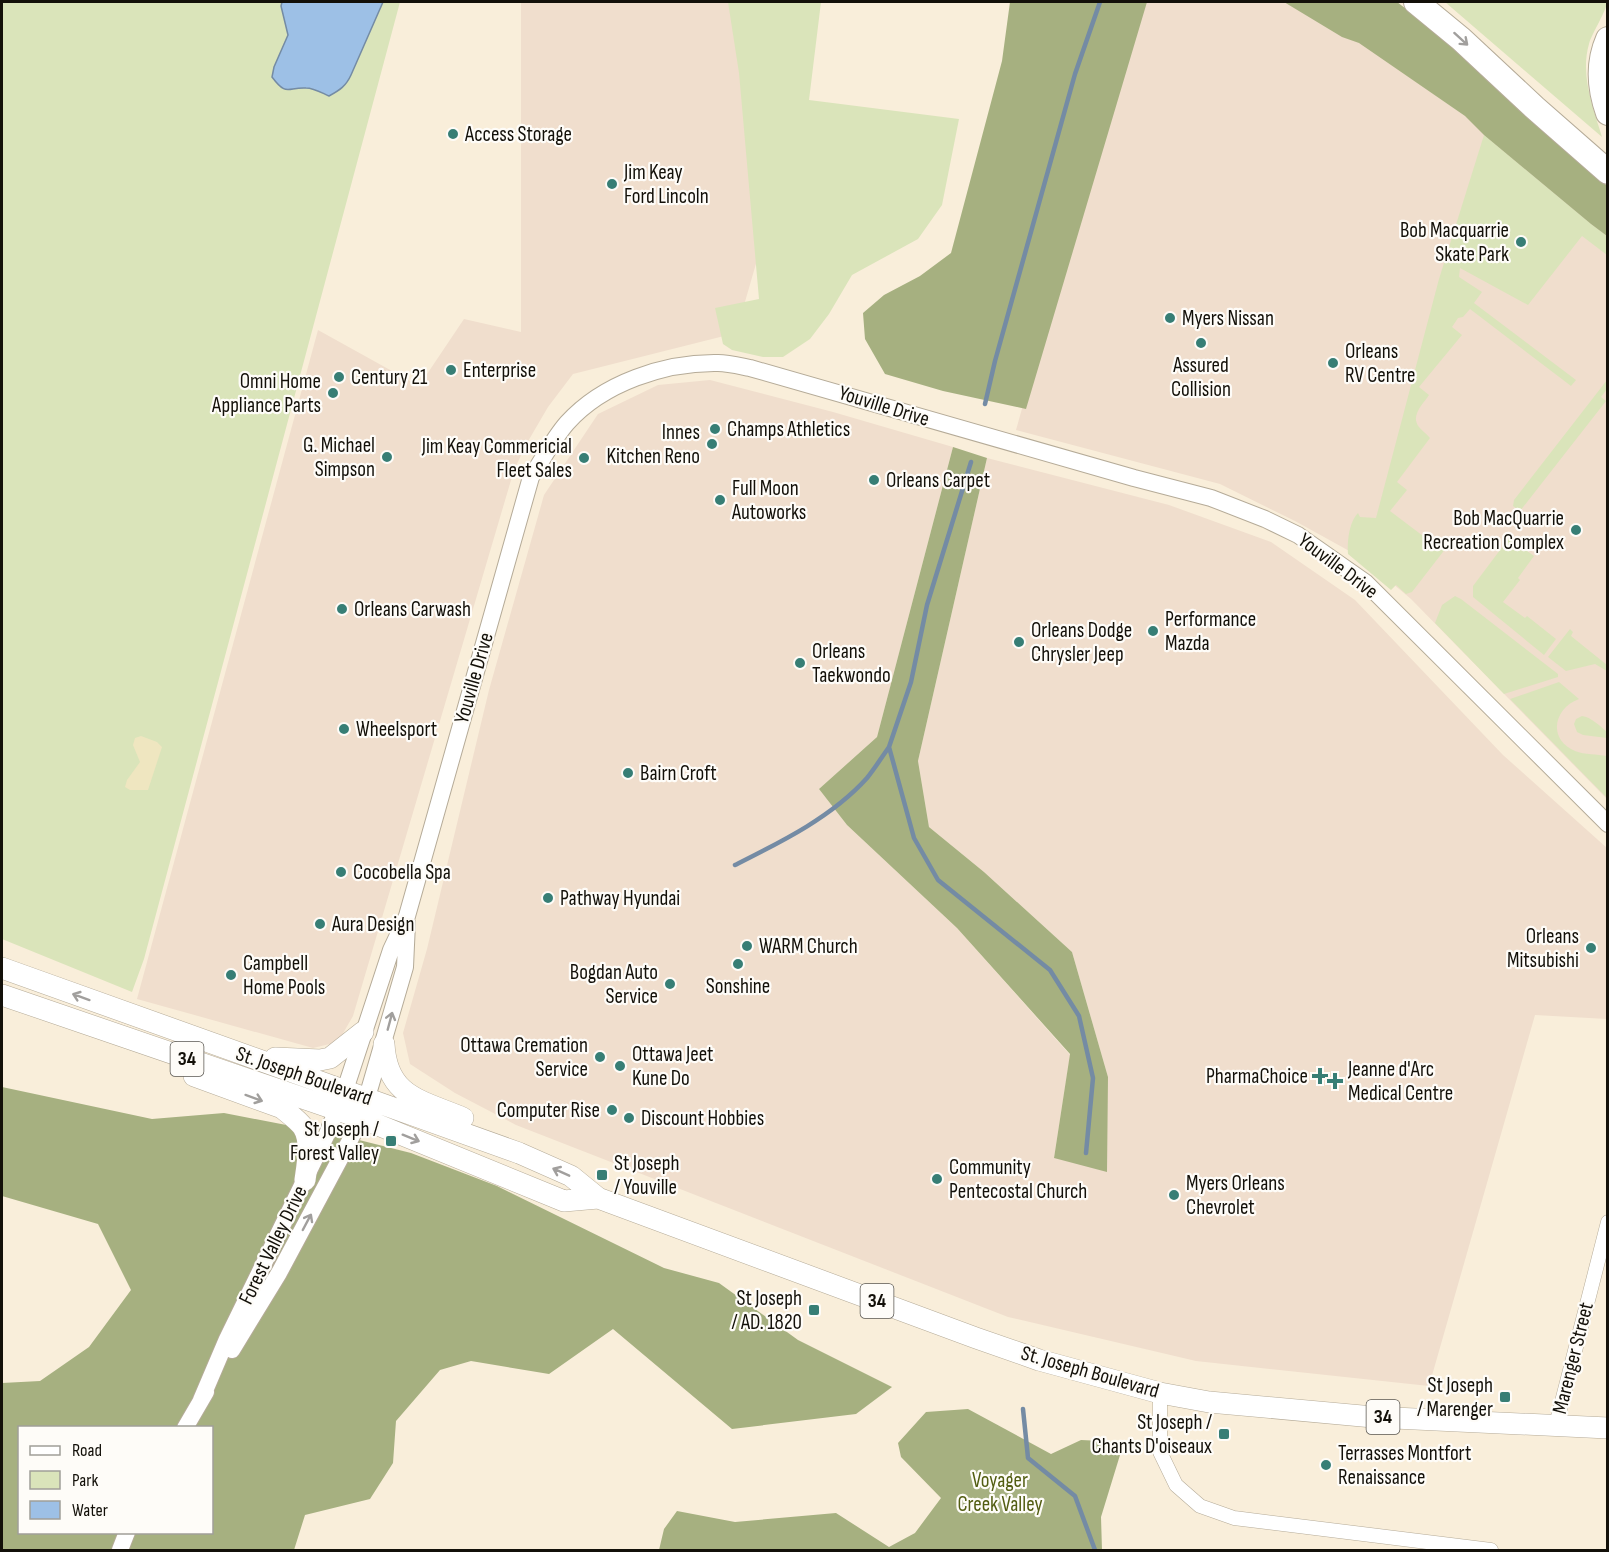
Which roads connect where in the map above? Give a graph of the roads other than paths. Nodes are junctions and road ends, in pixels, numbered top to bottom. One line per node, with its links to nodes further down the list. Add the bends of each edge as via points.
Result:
1 (1416, 2): 4 (highway, one-way to 4)
2 (1608, 39): 3 (highway, via 1601,53 1600,92)
3 (1608, 113)
4 (1565, 134): 5 (highway); 6 (highway)
5 (1608, 159)
6 (1608, 171)
7 (1608, 824): 8 (street, Youville Drive, via 1365,582 1290,531 1211,498 720,362 652,372 591,401 567,423 531,477)
8 (407, 916): 12 (street, Youville Drive); 13 (street, Youville Drive, one-way to 8, via 405,967)
9 (2, 968): 14 (main road, St. Joseph Boulevard / 34, one-way to 9)
10 (2, 995): 17 (main road, St. Joseph Boulevard / 34)
11 (2, 1007): 20 (main road, one-way to 20, via 282,1108 303,1127 307,1149)
12 (363, 1032): 14 (main road, via 330,1058); 15 (street, Youville Drive)
13 (384, 1044): 16 (street, Youville Drive); 19 (main road, via 385,1061 393,1081 406,1094 497,1133)
14 (250, 1057): 15 (main road, St. Joseph Boulevard / 34)
15 (345, 1090): 16 (main road, St. Joseph Boulevard / 34); 17 (street, Forest Valley Drive)
16 (367, 1097): 18 (street, Youville Drive); 19 (main road, St. Joseph Boulevard / 34)
17 (337, 1110): 18 (main road, St. Joseph Boulevard / 34); 20 (street, Forest Valley Drive)
18 (361, 1118): 21 (main road, St. Joseph Boulevard / 34, one-way to 21, via 564,1201); 24 (street, Forest Valley Drive, one-way to 18, via 279,1273)
19 (519, 1153): 21 (main road, St. Joseph Boulevard / 34, one-way to 19, via 571,1176)
20 (305, 1180): 24 (street, Forest Valley Drive)
21 (598, 1198): 23 (main road, St. Joseph Boulevard / 34, via 976,1338)
22 (1608, 1222): 25 (street, Marenger Street)
23 (1160, 1393): 25 (main road, St. Joseph Boulevard / 34, via 1209,1402 1373,1417); 30 (street, via 1160,1452 1176,1485 1200,1506 1234,1518)
24 (201, 1400): 26 (street, Forest Valley Drive)
25 (1556, 1425): 27 (main road, St. Joseph Boulevard / 34)
26 (186, 1426)
27 (1608, 1428)
28 (127, 1534): 29 (street)
29 (120, 1551)
30 (1491, 1551)

